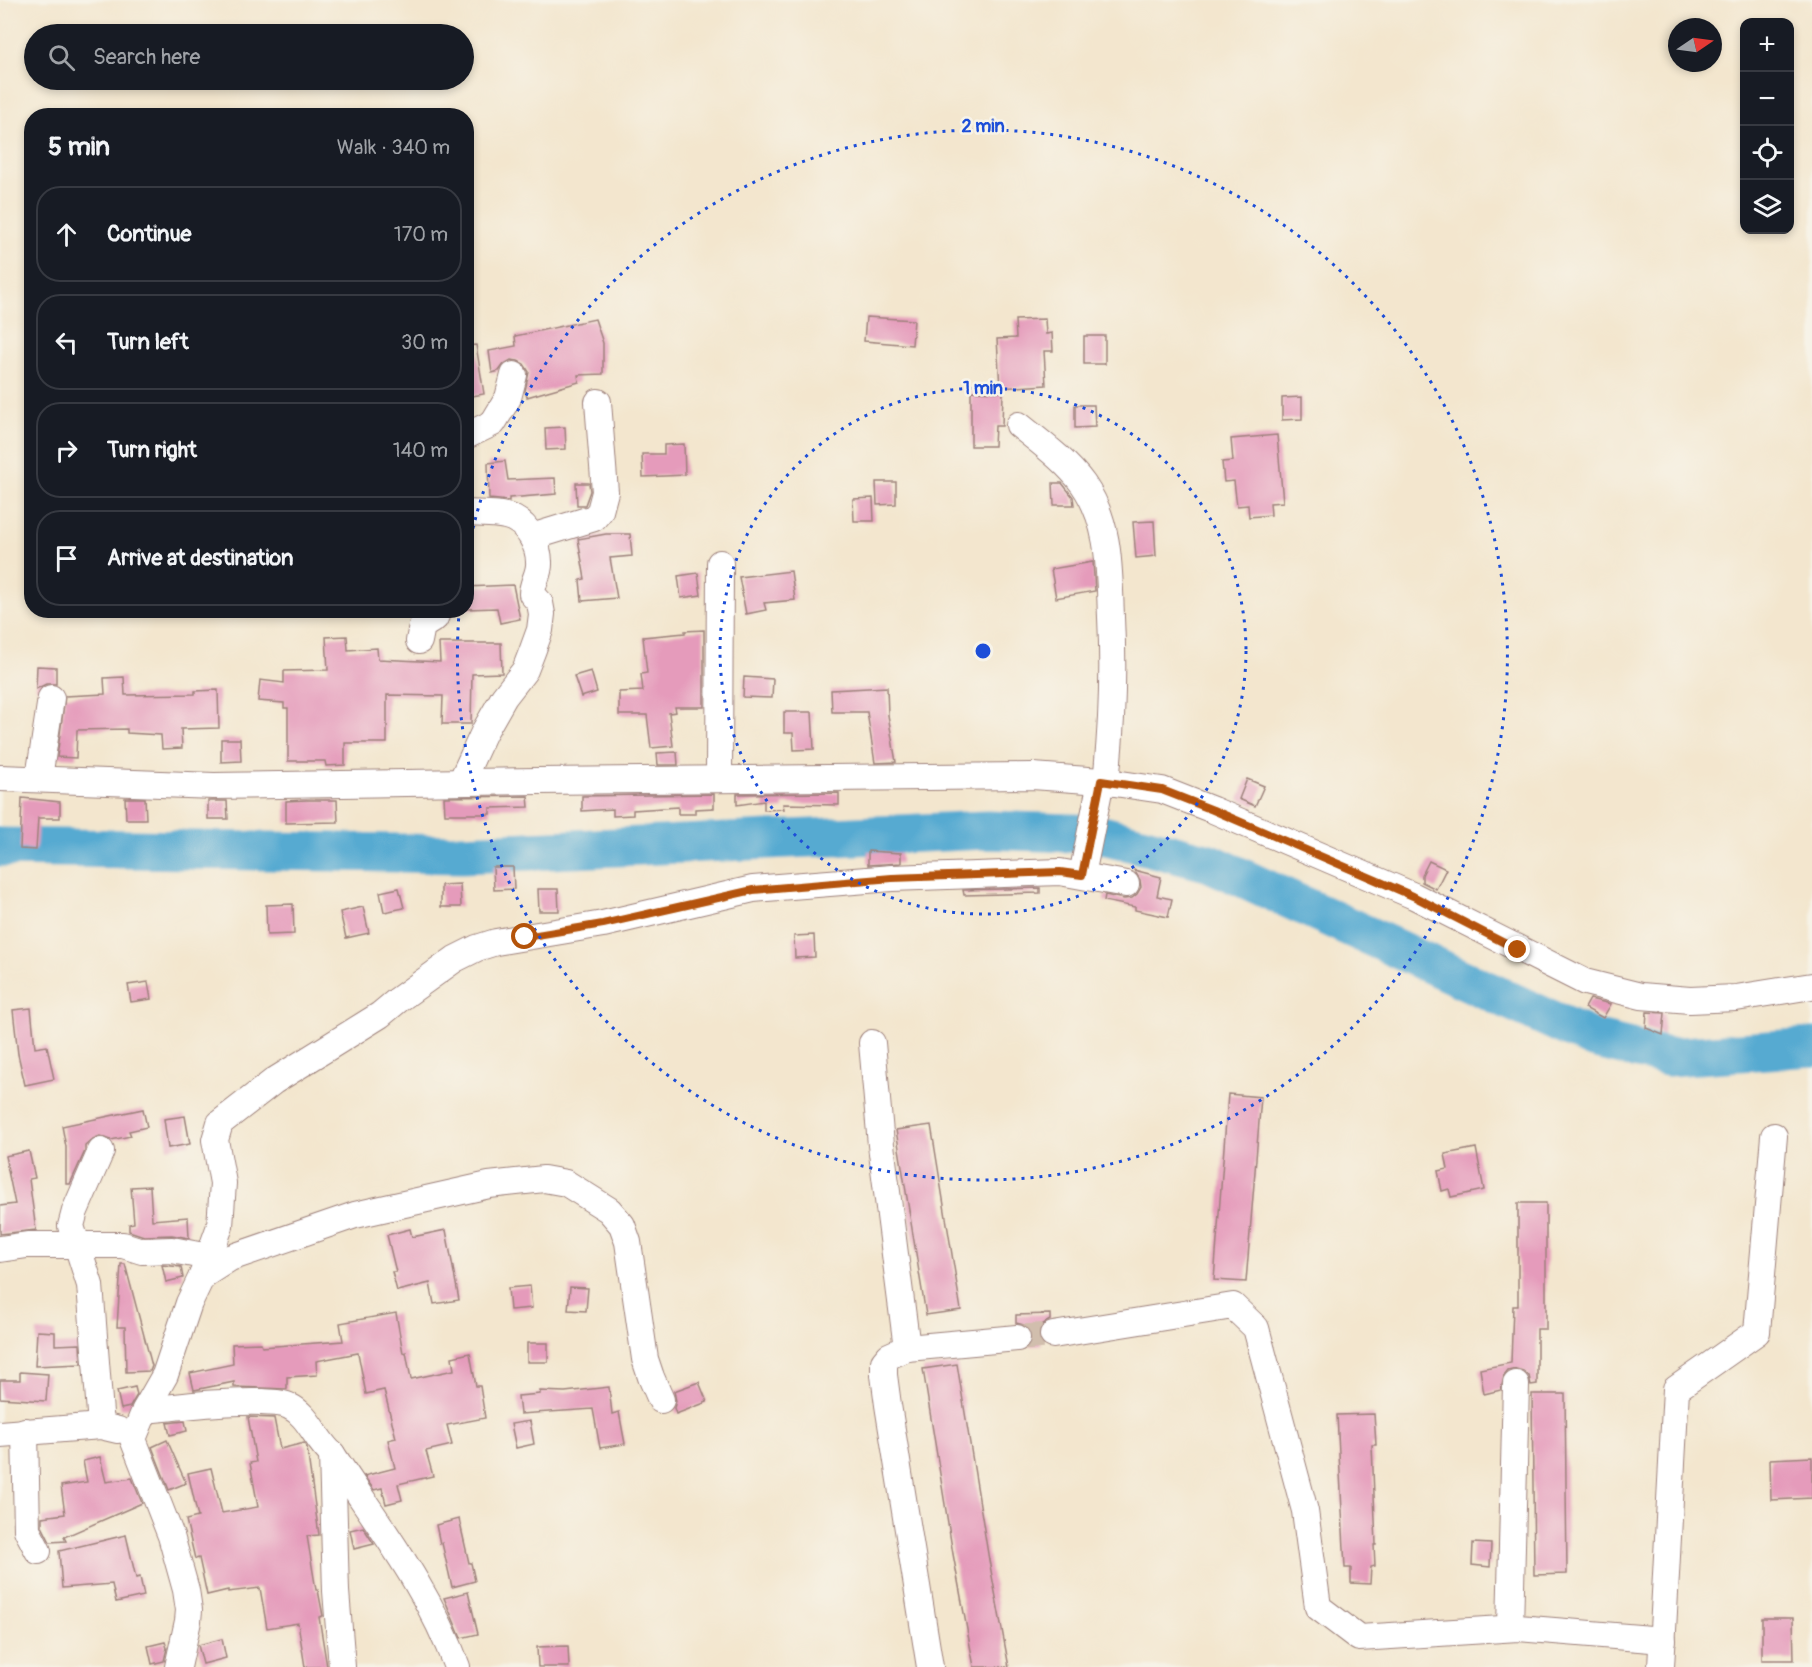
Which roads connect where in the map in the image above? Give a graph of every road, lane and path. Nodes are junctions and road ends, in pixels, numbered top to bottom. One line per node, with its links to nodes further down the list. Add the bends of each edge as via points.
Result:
1 (514, 375): 4 (street, via 508,398 493,423)
2 (598, 402): 6 (street, via 605,492 600,511 594,518)
3 (1019, 425): 15 (street, via 1083,484 1100,516 1109,554 1114,679)
4 (474, 432)
5 (474, 514): 6 (street, via 513,518)
6 (532, 537): 14 (street, via 540,564 532,591 541,608 540,630 525,670 484,732)
7 (720, 563): 13 (street)
8 (435, 618): 9 (street, via 422,626)
9 (419, 641)
10 (51, 698): 12 (street)
11 (0, 778): 12 (street)
12 (39, 778): 14 (street, via 214,786)
13 (719, 779): 14 (street); 15 (street, via 1033,776)
14 (461, 782)
15 (1103, 782): 16 (street); 18 (street, via 1162,790 1213,810 1413,896 1585,982 1641,996 1690,1000 1736,998)
16 (1084, 865): 17 (street); 24 (street, via 1060,872 892,878 753,890 477,948 274,1081 220,1123 215,1140 223,1183 220,1226)
17 (1126, 884)
18 (1812, 986)
19 (872, 1043): 27 (street, via 881,1145)
20 (1774, 1136): 37 (street, via 1757,1332 1676,1389)
21 (101, 1151): 22 (street, via 70,1226)
22 (78, 1247): 23 (street, via 27,1245); 24 (street, via 123,1245 142,1251 172,1250); 31 (street, via 90,1285)
23 (0, 1249)
24 (206, 1267): 29 (street, via 355,1215 489,1185 544,1179 566,1183 609,1210 622,1225 628,1242 645,1359); 30 (street, via 189,1303 165,1375)
25 (1053, 1335): 36 (street, via 1233,1306 1256,1328 1305,1511 1318,1607 1359,1638)
26 (1017, 1338): 27 (street)
27 (908, 1347): 41 (street, via 889,1356 884,1362 884,1374)
28 (1516, 1384): 36 (street)
29 (661, 1400)
30 (145, 1410): 33 (street); 34 (street, via 240,1402 289,1406)
31 (101, 1426): 32 (street); 33 (street)
32 (12, 1432): 35 (street, via 27,1530)
33 (134, 1439): 38 (street, via 171,1536 186,1590 188,1622)
34 (332, 1454): 39 (street); 40 (street, via 399,1551)
35 (38, 1551)
36 (1510, 1628): 37 (street)
37 (1663, 1640): 42 (street)
38 (178, 1667)
39 (342, 1667)
40 (457, 1667)
41 (930, 1667)
42 (1661, 1667)

